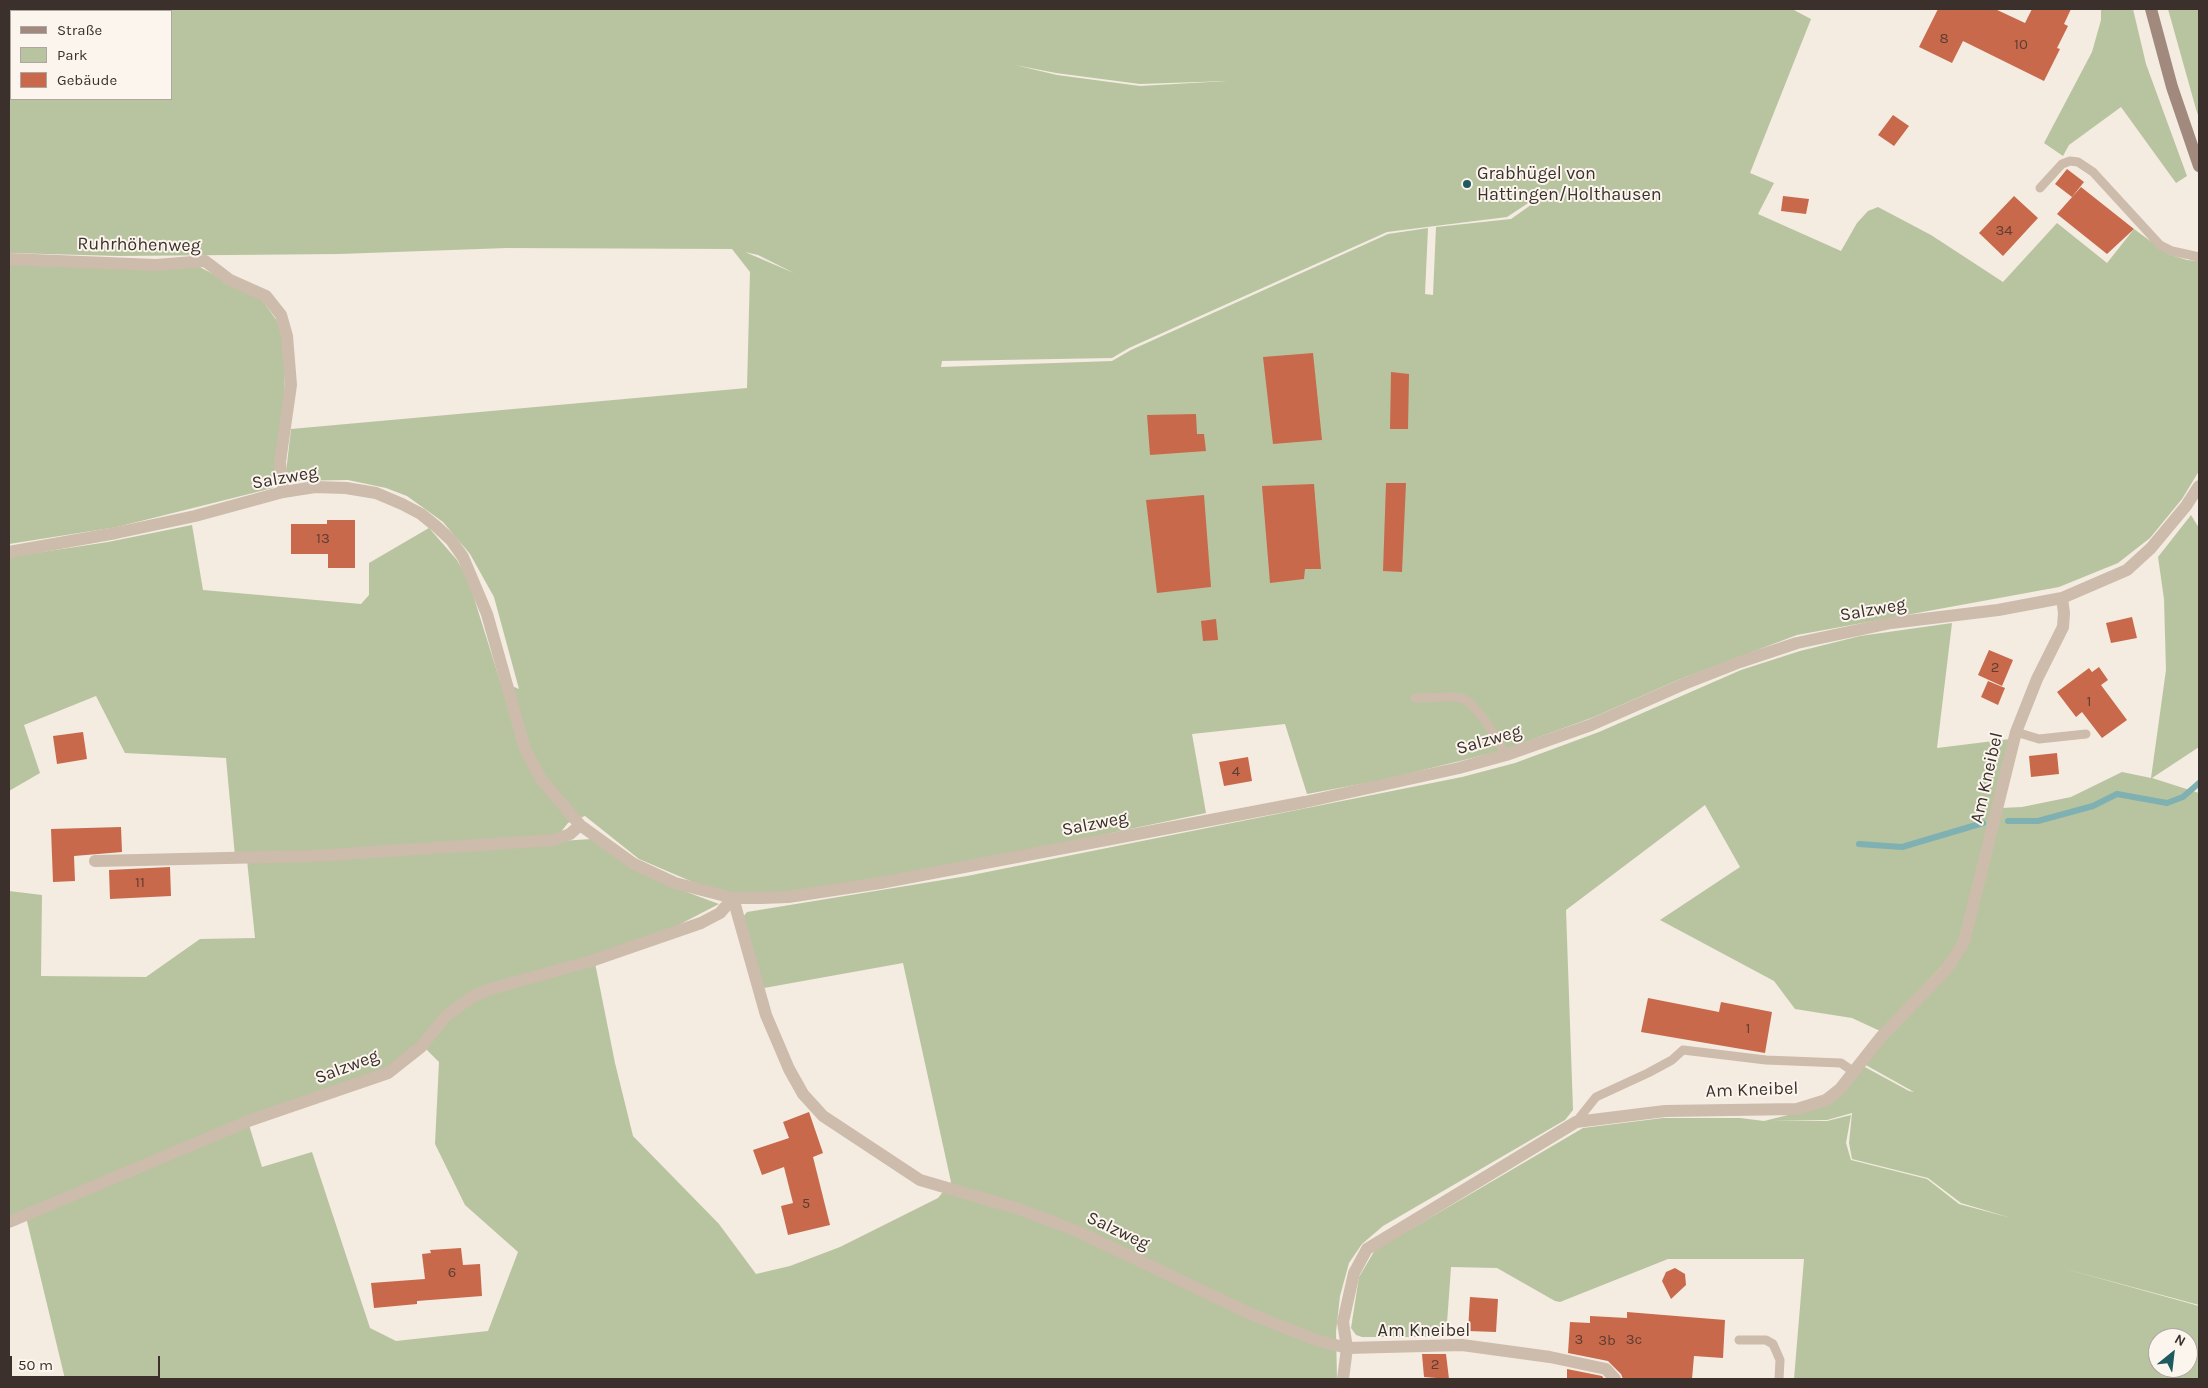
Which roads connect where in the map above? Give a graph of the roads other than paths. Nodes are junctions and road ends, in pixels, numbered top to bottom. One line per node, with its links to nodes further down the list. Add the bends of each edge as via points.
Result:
1 (2151, 9): 2 (street, via 2172,87)
2 (2199, 166)
3 (2040, 188): 4 (lane, via 2062,164 2078,162 2093,172 2160,245)
4 (2199, 257)
5 (9, 259): 7 (street, Ruhrhöhenweg, via 156,265 205,261 230,280 266,296 281,315 287,336 291,385 280,462)
6 (2199, 486): 9 (street, Salzweg, via 2151,548 2127,570)
7 (282, 492): 8 (street, Salzweg, via 195,516); 14 (street, Salzweg, via 315,487 376,493 421,514 451,540 463,557 487,614 526,749 541,779)
8 (9, 552)
9 (2062, 598): 11 (street, Am Kneibel, via 2063,627); 13 (street, Salzweg, via 1998,610 1891,623 1797,643 1708,674 1591,726)
10 (1415, 698): 13 (lane, via 1453,697 1472,704 1486,720)
11 (2016, 732): 12 (lane, via 2039,739); 17 (street, Am Kneibel, via 1964,942 1946,970 1881,1037)
12 (2086, 734)
13 (1506, 755): 16 (street, Salzweg, via 1305,802 880,883 788,897)
14 (580, 825): 15 (street, via 570,834 554,840 314,856); 16 (street, Salzweg, via 634,864 654,874 675,883)
15 (95, 861)
16 (733, 898): 19 (street, Salzweg, via 720,913 701,923 472,997 445,1017 420,1047 388,1073 251,1120); 21 (street, Salzweg, via 766,1016 803,1094 823,1116 920,1180 1016,1208 1077,1231 1253,1315 1316,1340)
17 (1854, 1072): 18 (street, Am Kneibel, via 1826,1100 1797,1109 1665,1111); 18 (lane, via 1840,1063 1766,1060 1683,1050 1648,1073 1596,1097)
18 (1576, 1122): 21 (street, Am Kneibel, via 1367,1248 1354,1273 1343,1322)
19 (9, 1222)
20 (1739, 1340): 24 (lane, via 1766,1340 1773,1344 1780,1360)
21 (1347, 1348): 22 (street, Am Kneibel); 23 (street, Am Kneibel, via 1462,1345 1606,1369)
22 (1343, 1379)
23 (1615, 1379)
24 (1779, 1379)

